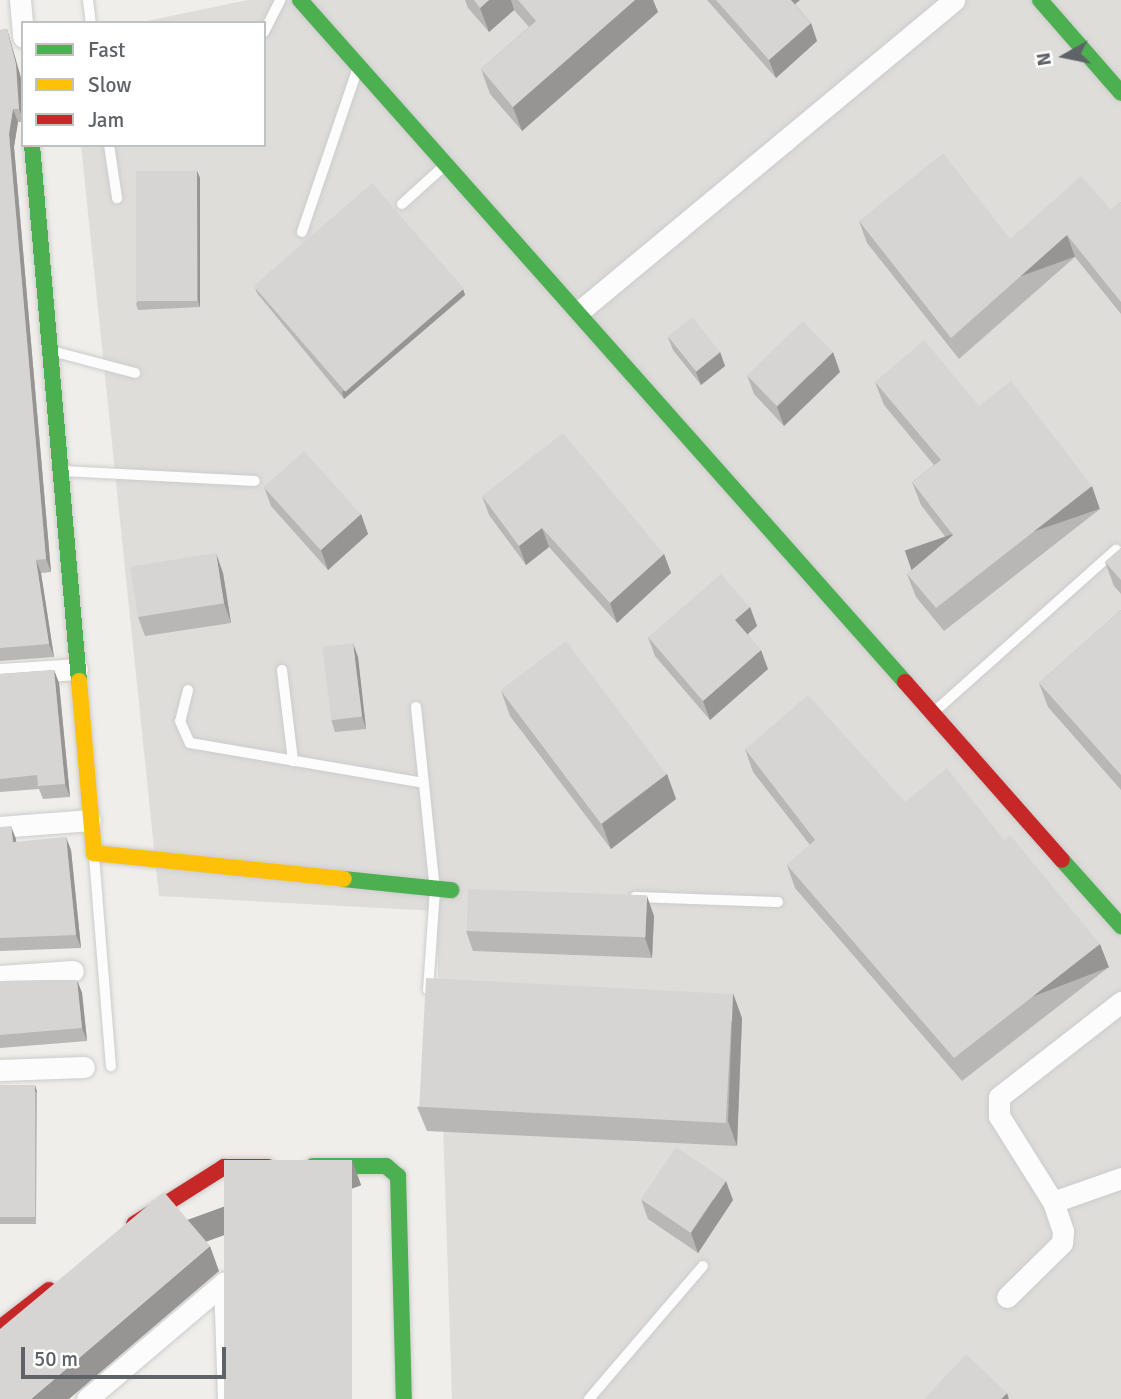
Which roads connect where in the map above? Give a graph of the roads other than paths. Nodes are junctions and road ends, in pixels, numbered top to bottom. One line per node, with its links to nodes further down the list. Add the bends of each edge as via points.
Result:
1 (20, 0): 7 (street)
2 (88, 0): 8 (lane)
3 (280, 0): 9 (lane)
4 (300, 0): 10 (street)
5 (954, 0): 18 (street)
6 (1040, 0): 11 (street)
7 (22, 21)
8 (91, 21)
9 (266, 28)
10 (358, 67): 14 (street); 17 (lane)
11 (1121, 93)
12 (32, 147): 19 (street)
13 (109, 147): 15 (lane)
14 (448, 163): 16 (lane); 18 (street)
15 (117, 198)
16 (402, 204)
17 (302, 232)
18 (581, 310): 29 (street)
19 (50, 351): 20 (lane); 21 (street)
20 (135, 373)
21 (60, 471): 22 (lane); 24 (street)
22 (255, 481)
23 (1116, 550): 29 (lane)
24 (77, 669): 26 (street); 32 (street)
25 (282, 670): 30 (lane)
26 (0, 674)
27 (188, 691): 30 (lane, via 180,721 190,743)
28 (416, 707): 31 (lane)
29 (934, 712): 38 (street)
30 (293, 761): 31 (lane)
31 (424, 783): 35 (lane)
32 (90, 820): 33 (street); 34 (street)
33 (0, 827)
34 (94, 853): 35 (street); 43 (lane)
35 (450, 890): 42 (lane)
36 (614, 896): 37 (lane)
37 (778, 902)
38 (1121, 926)
39 (73, 971): 40 (street)
40 (0, 976)
41 (1121, 1002): 47 (street, via 999,1097 999,1116)
42 (427, 1007)
43 (111, 1066)
44 (84, 1067): 45 (street)
45 (0, 1070)
46 (1121, 1178): 47 (street)
47 (1053, 1202): 51 (street, via 1062,1243)
48 (117, 1238): 55 (street, via 170,1196 224,1167 394,1168)
49 (703, 1266): 56 (lane)
50 (64, 1279): 52 (street)
51 (1007, 1297)
52 (0, 1328)
53 (87, 1399): 54 (street, via 224,1283)
54 (228, 1399)
55 (404, 1399)
56 (589, 1399)

